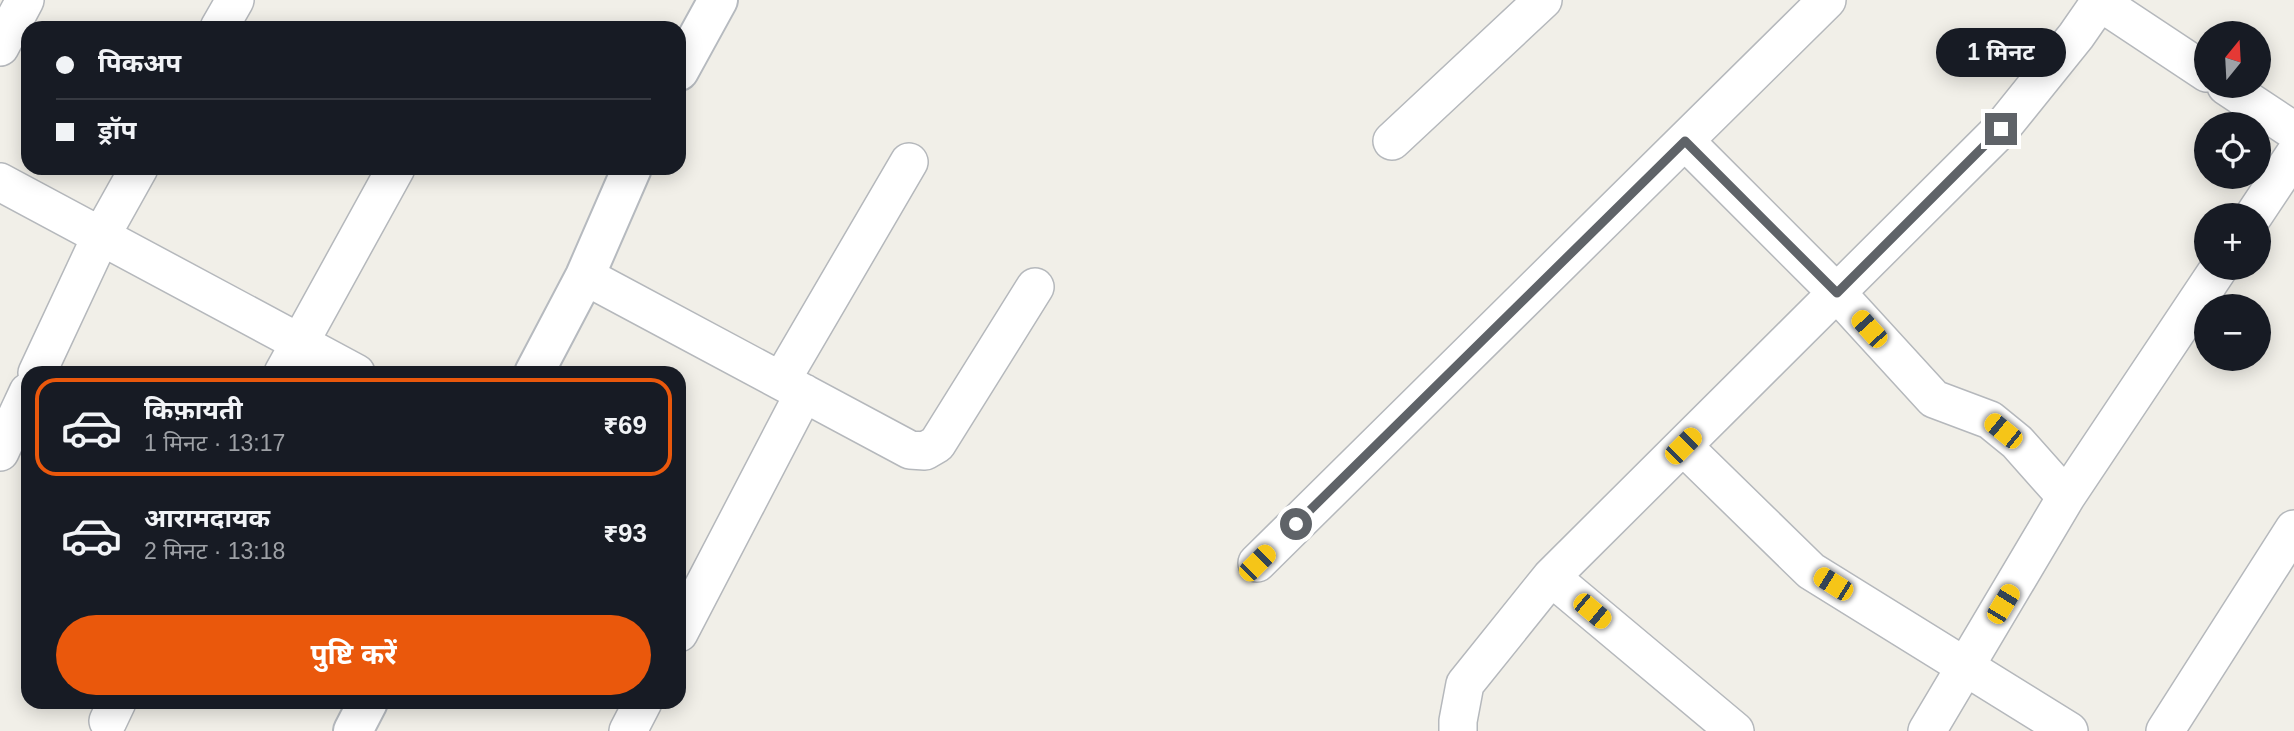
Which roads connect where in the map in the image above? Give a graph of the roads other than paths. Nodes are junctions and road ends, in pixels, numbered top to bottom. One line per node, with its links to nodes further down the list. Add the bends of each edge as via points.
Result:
1 (25, 0): 8 (street)
2 (235, 0): 7 (street)
3 (718, 0): 9 (street)
4 (1827, 0): 14 (street)
5 (2100, 1): 10 (street); 26 (street, via 2001,129)
6 (1520, 7): 13 (street)
7 (223, 21)
8 (0, 47)
9 (686, 58)
10 (2194, 64)
11 (2244, 98): 12 (street)
12 (2294, 131)
13 (1392, 141)
14 (1685, 141): 26 (street); 37 (street)
15 (2294, 155): 21 (street)
16 (909, 162): 31 (street)
17 (135, 175): 22 (street)
18 (392, 175): 27 (street)
19 (629, 175): 23 (street)
20 (0, 182): 22 (street)
21 (2262, 203)
22 (101, 236): 27 (street); 28 (street)
23 (585, 276): 30 (street); 31 (street)
24 (2211, 280): 35 (street)
25 (1035, 287): 31 (street, via 937,444 925,451 910,450)
26 (1837, 293): 33 (street); 35 (street, via 1934,399 1990,420 2017,442)
27 (291, 357): 29 (street)
28 (40, 366)
29 (328, 366)
30 (538, 366)
31 (792, 387): 39 (street)
32 (21, 407): 34 (street)
33 (1683, 446): 38 (street); 40 (street, via 1811,570)
34 (0, 452)
35 (2066, 497): 40 (street)
36 (2294, 529): 49 (street)
37 (1257, 563)
38 (1551, 577): 45 (street, via 1465,684); 46 (street)
39 (686, 618)
40 (1965, 668): 47 (street); 48 (street)
41 (364, 709): 43 (street)
42 (639, 709): 44 (street)
43 (353, 731)
44 (628, 731)
45 (1458, 731)
46 (1735, 731)
47 (1927, 731)
48 (2069, 731)
49 (2165, 731)

